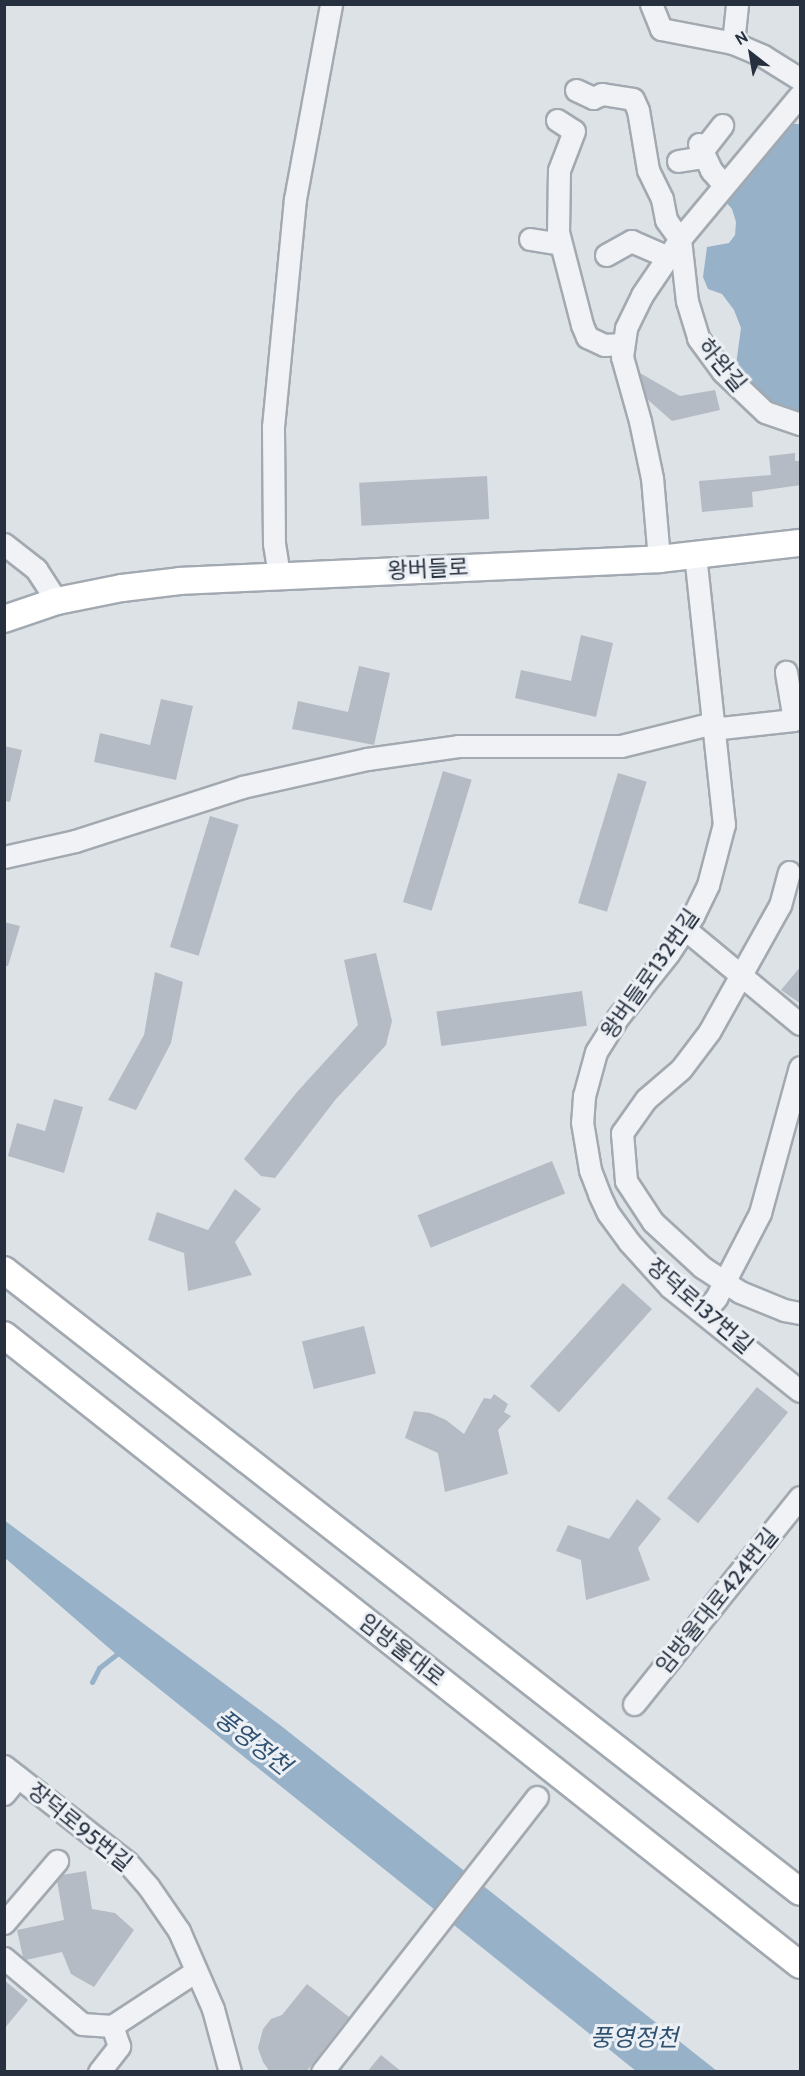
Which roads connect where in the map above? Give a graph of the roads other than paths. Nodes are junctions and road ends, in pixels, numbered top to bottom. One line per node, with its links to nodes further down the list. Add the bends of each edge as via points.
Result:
1 (331, 4): 24 (street, via 295,199 273,427 274,544)
2 (651, 4): 4 (street, via 661,29)
3 (737, 4): 4 (street)
4 (733, 43): 5 (street)
5 (801, 79)
6 (584, 94): 14 (street, 하완길, via 633,99 648,170 662,199 666,220)
7 (801, 94): 12 (street)
8 (556, 120): 15 (street, via 574,131 552,168 561,192)
9 (722, 125): 10 (street)
10 (702, 150): 11 (street); 12 (street)
11 (678, 161)
12 (723, 184): 14 (street)
13 (530, 239): 15 (street)
14 (680, 239): 17 (street); 19 (street, 하완길, via 687,301 698,338 723,372 765,412)
15 (561, 244): 18 (street, via 587,337 604,345)
16 (606, 255): 17 (street, via 631,241)
17 (668, 257): 18 (street, via 642,295)
18 (621, 344): 23 (street, via 652,478)
19 (801, 424)
20 (801, 543): 22 (main road, 왕버들로)
21 (4, 544): 25 (street, via 36,568)
22 (695, 554): 23 (main road, 왕버들로); 28 (street, 왕버들로132번길)
23 (659, 559): 24 (main road, 왕버들로)
24 (279, 576): 25 (main road, 왕버들로, via 180,581)
25 (57, 601): 26 (main road, 왕버들로)
26 (4, 619)
27 (786, 672): 28 (street, via 794,720 721,728)
28 (713, 723): 29 (street, via 621,746 459,746 367,759 242,787 75,841); 33 (street, 왕버들로132번길, via 724,824 708,885)
29 (4, 857)
30 (789, 872): 32 (street)
31 (801, 893): 32 (street)
32 (780, 905): 34 (street)
33 (684, 929): 34 (street); 37 (street, 왕버들로132번길, via 596,1052 584,1096 582,1122 590,1170)
34 (740, 974): 35 (street); 39 (street, via 709,1032 681,1069 646,1099 622,1133 626,1181 653,1222 702,1267)
35 (801, 1024)
36 (801, 1066): 39 (street, via 760,1213)
37 (608, 1213): 40 (street, 장덕로137번길, via 670,1287)
38 (4, 1270): 50 (main road)
39 (725, 1282): 40 (street); 41 (street, via 784,1310)
40 (703, 1313): 43 (street, 장덕로137번길)
41 (801, 1313)
42 (4, 1335): 53 (main road, 임방울대로)
43 (801, 1390)
44 (801, 1497): 45 (street, 임방울대로424번길)
45 (634, 1704)
46 (11, 1771): 47 (street); 54 (street, 장덕로95번길, via 127,1862 179,1931)
47 (4, 1794)
48 (537, 1797): 58 (street)
49 (57, 1861): 51 (street)
50 (801, 1892)
51 (4, 1923)
52 (4, 1958): 55 (street, via 82,2024)
53 (801, 1965)
54 (196, 1971): 55 (street); 57 (street, 장덕로95번길, via 213,2009)
55 (112, 2026): 56 (street, via 119,2046)
56 (99, 2072)
57 (230, 2072)
58 (322, 2072)

